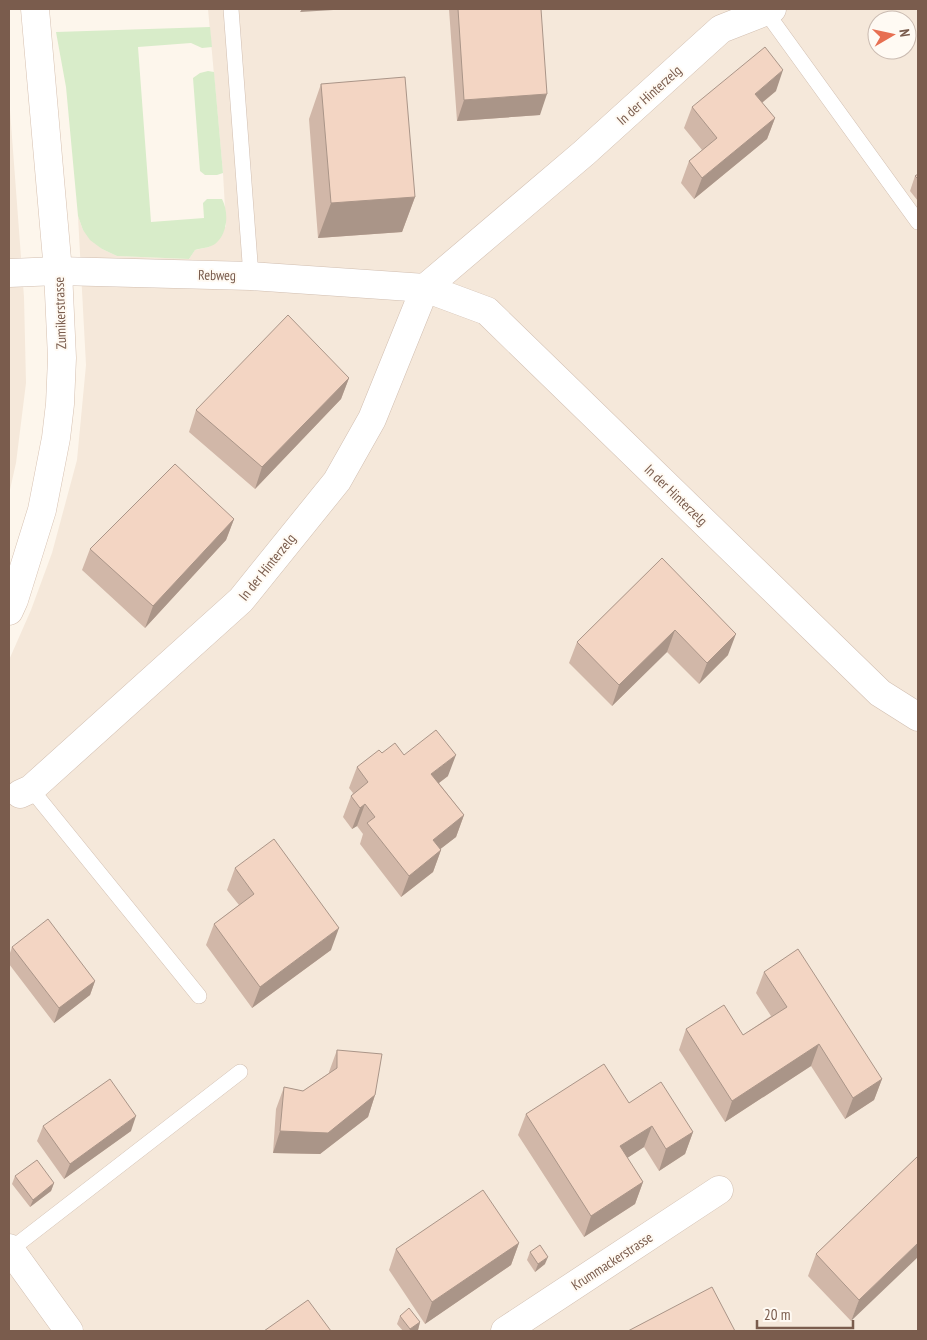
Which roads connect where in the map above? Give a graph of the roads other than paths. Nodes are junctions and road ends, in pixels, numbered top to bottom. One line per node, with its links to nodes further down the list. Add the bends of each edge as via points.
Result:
1 (35, 9): 5 (street, Zumikerstrasse)
2 (231, 9): 7 (lane)
3 (769, 10): 4 (lane, In der Hinterzelg); 8 (street, In der Hinterzelg, via 721,29 584,153)
4 (918, 222)
5 (58, 271): 6 (street, Rebweg); 7 (street, Rebweg); 9 (street, Zumikerstrasse, via 62,358 56,438 42,510)
6 (9, 273)
7 (251, 276): 8 (street, Rebweg)
8 (425, 288): 10 (street, In der Hinterzelg, via 487,312 880,693); 11 (street, In der Hinterzelg, via 372,420 337,481 241,600)
9 (9, 611)
10 (918, 717)
11 (20, 796): 12 (lane, In der Hinterzelg)
12 (200, 996)
13 (240, 1072): 15 (lane)
14 (719, 1190): 17 (street, Krummackerstrasse)
15 (10, 1249): 16 (street)
16 (69, 1331)
17 (505, 1331)

